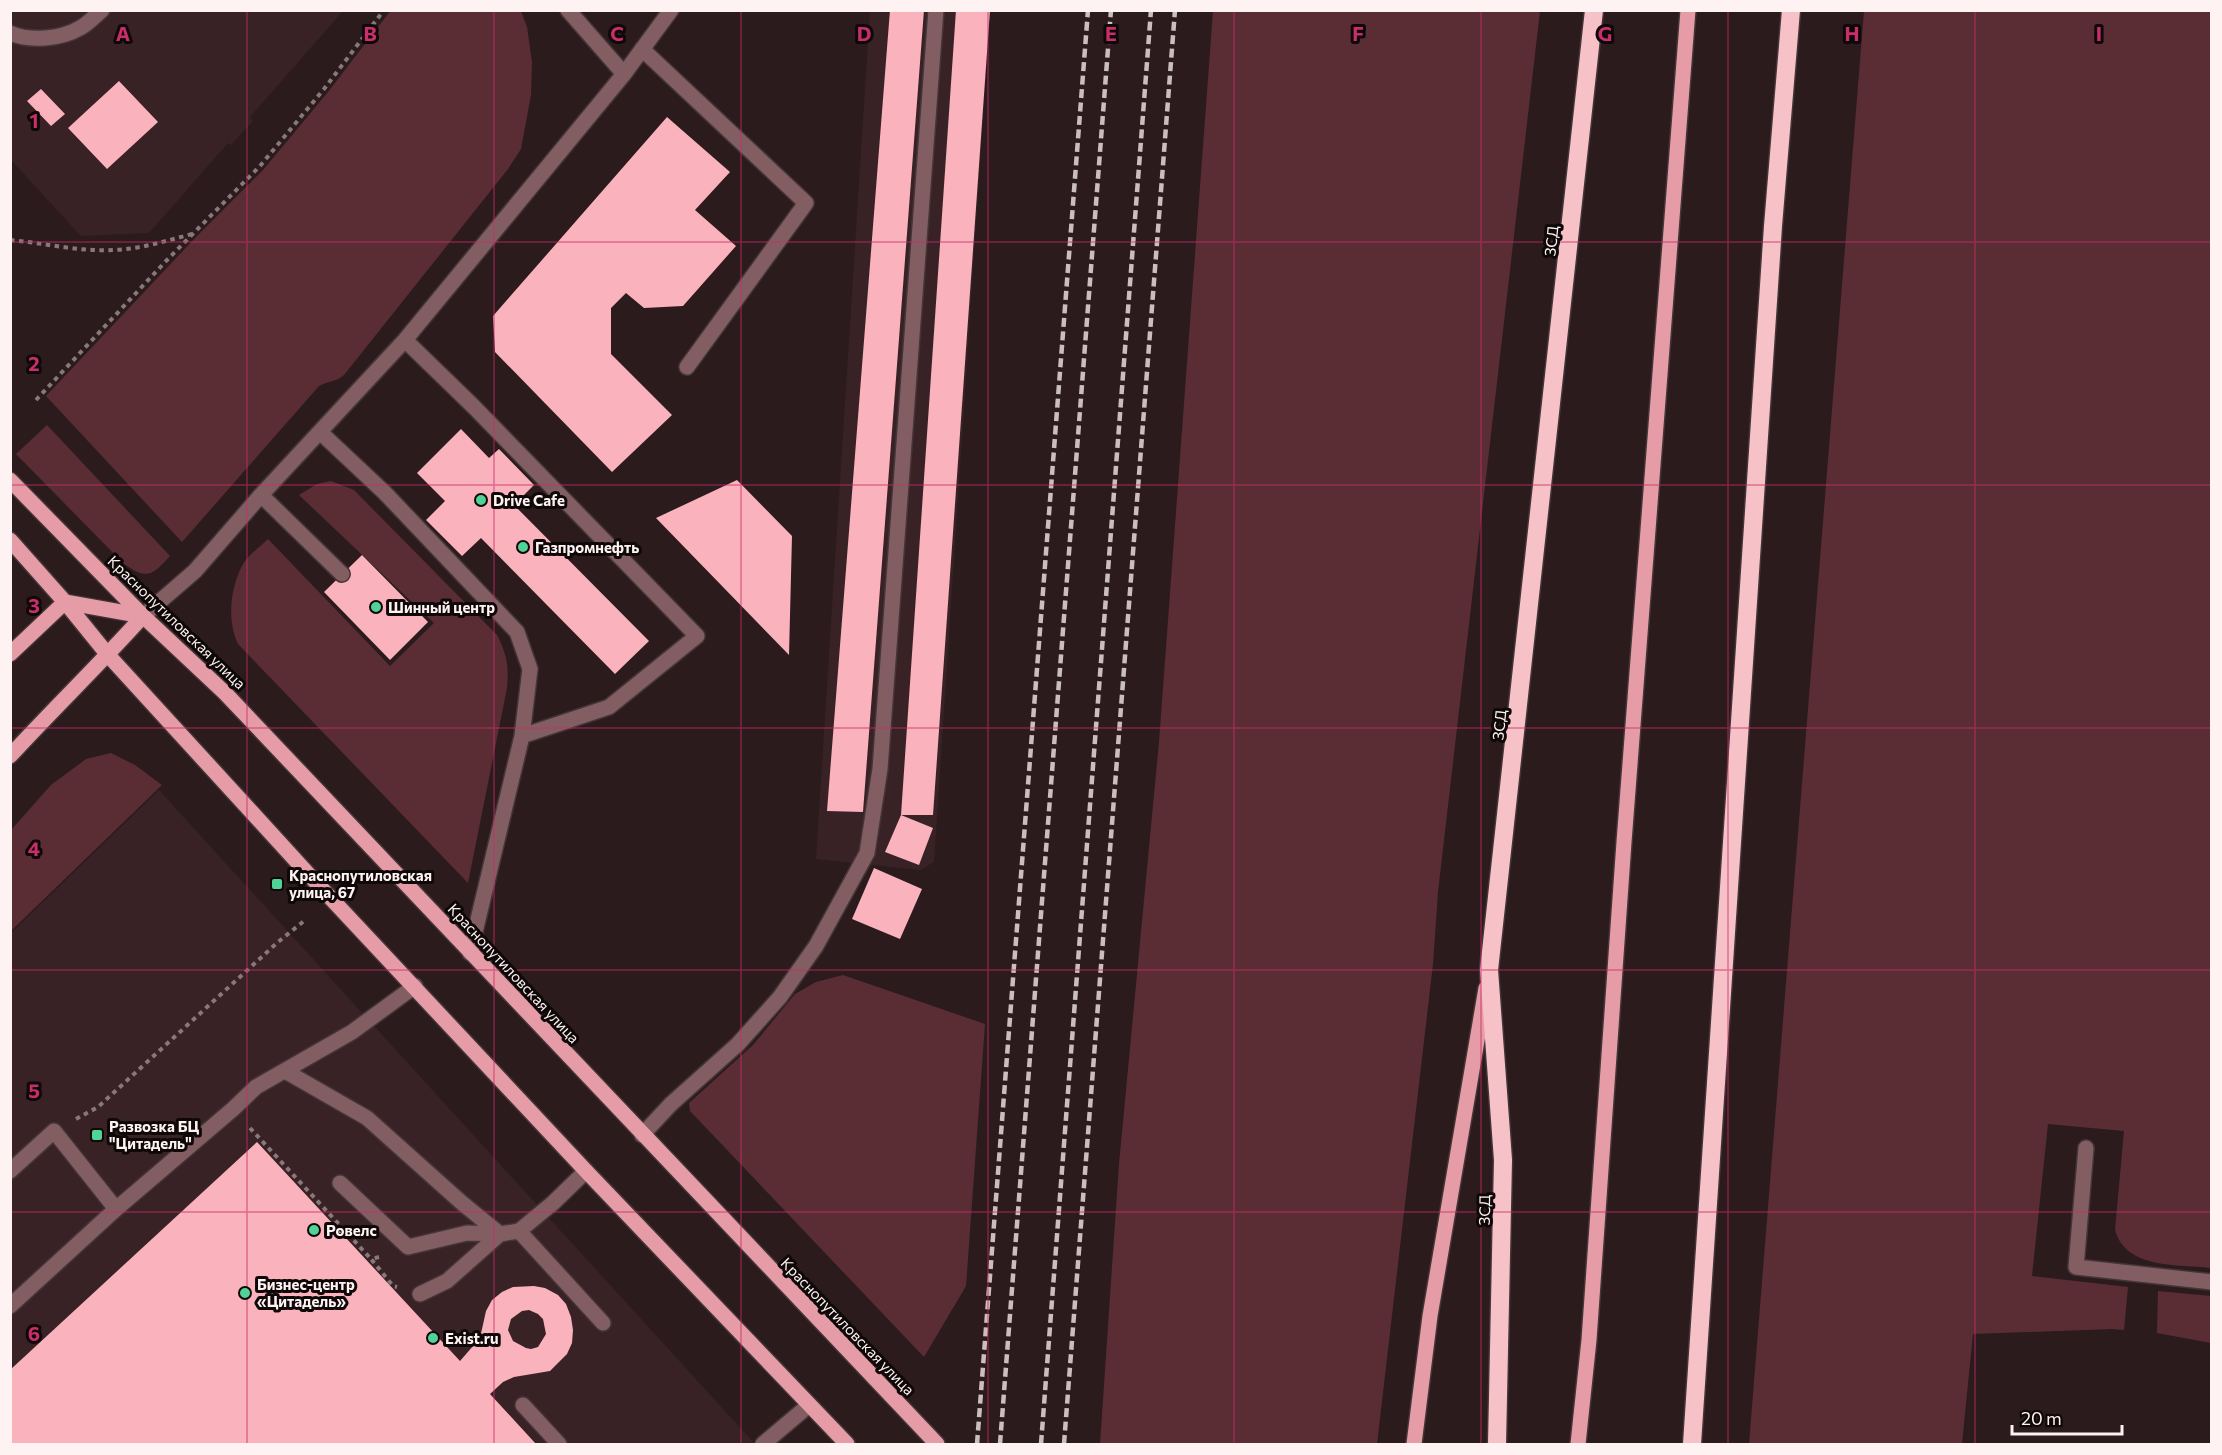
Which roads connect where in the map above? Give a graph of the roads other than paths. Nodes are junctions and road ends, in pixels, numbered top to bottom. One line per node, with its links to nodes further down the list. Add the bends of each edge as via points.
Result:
1 (102, 10): 8 (street, via 79,29 45,39)
2 (568, 10): 10 (street)
3 (671, 10): 9 (street)
4 (936, 10): 28 (street, via 880,769 867,853 816,946 780,997 738,1044)
5 (1594, 10): 25 (highway, ЗСД)
6 (1688, 10): 48 (main road, via 1623,842 1589,1340)
7 (1791, 10): 49 (highway, via 1772,238)
8 (10, 33)
9 (642, 50): 10 (street); 12 (street, via 806,203)
10 (624, 74): 11 (street)
11 (405, 340): 13 (street); 22 (street, via 697,636 609,707)
12 (687, 367)
13 (320, 432): 15 (street); 22 (street, via 385,493 517,632 530,669)
14 (10, 480): 19 (main road, Краснопутиловская улица)
15 (261, 495): 17 (street); 19 (street, via 195,570)
16 (10, 540): 18 (main road)
17 (342, 574)
18 (65, 602): 19 (main road); 20 (main road); 21 (main road)
19 (143, 616): 21 (main road); 24 (main road, Краснопутиловская улица, via 225,693)
20 (10, 654)
21 (108, 655): 23 (main road); 26 (main road)
22 (522, 736): 24 (street)
23 (10, 756)
24 (470, 953): 28 (main road, Краснопутиловская улица)
25 (1489, 970): 46 (main road, via 1430,1316); 47 (highway, ЗСД, via 1503,1160)
26 (415, 986): 27 (street, via 352,1032); 31 (main road)
27 (285, 1071): 33 (street, via 256,1087); 35 (street, via 367,1118)
28 (642, 1135): 45 (main road, Краснопутиловская улица)
29 (2086, 1148): 36 (street, via 2076,1268)
30 (10, 1171): 33 (street, via 54,1131)
31 (586, 1171): 34 (street); 41 (main road)
32 (340, 1183): 35 (street, via 408,1247 467,1233)
33 (116, 1209): 38 (street)
34 (519, 1231): 35 (street); 39 (street)
35 (500, 1234): 37 (street, via 447,1281)
36 (2211, 1282)
37 (420, 1294)
38 (10, 1306)
39 (603, 1323)
40 (523, 1406): 42 (street)
41 (808, 1406): 43 (street); 44 (main road)
42 (559, 1444)
43 (763, 1444)
44 (847, 1444)
45 (936, 1444)
46 (1414, 1444)
47 (1497, 1444)
48 (1578, 1444)
49 (1692, 1444)

